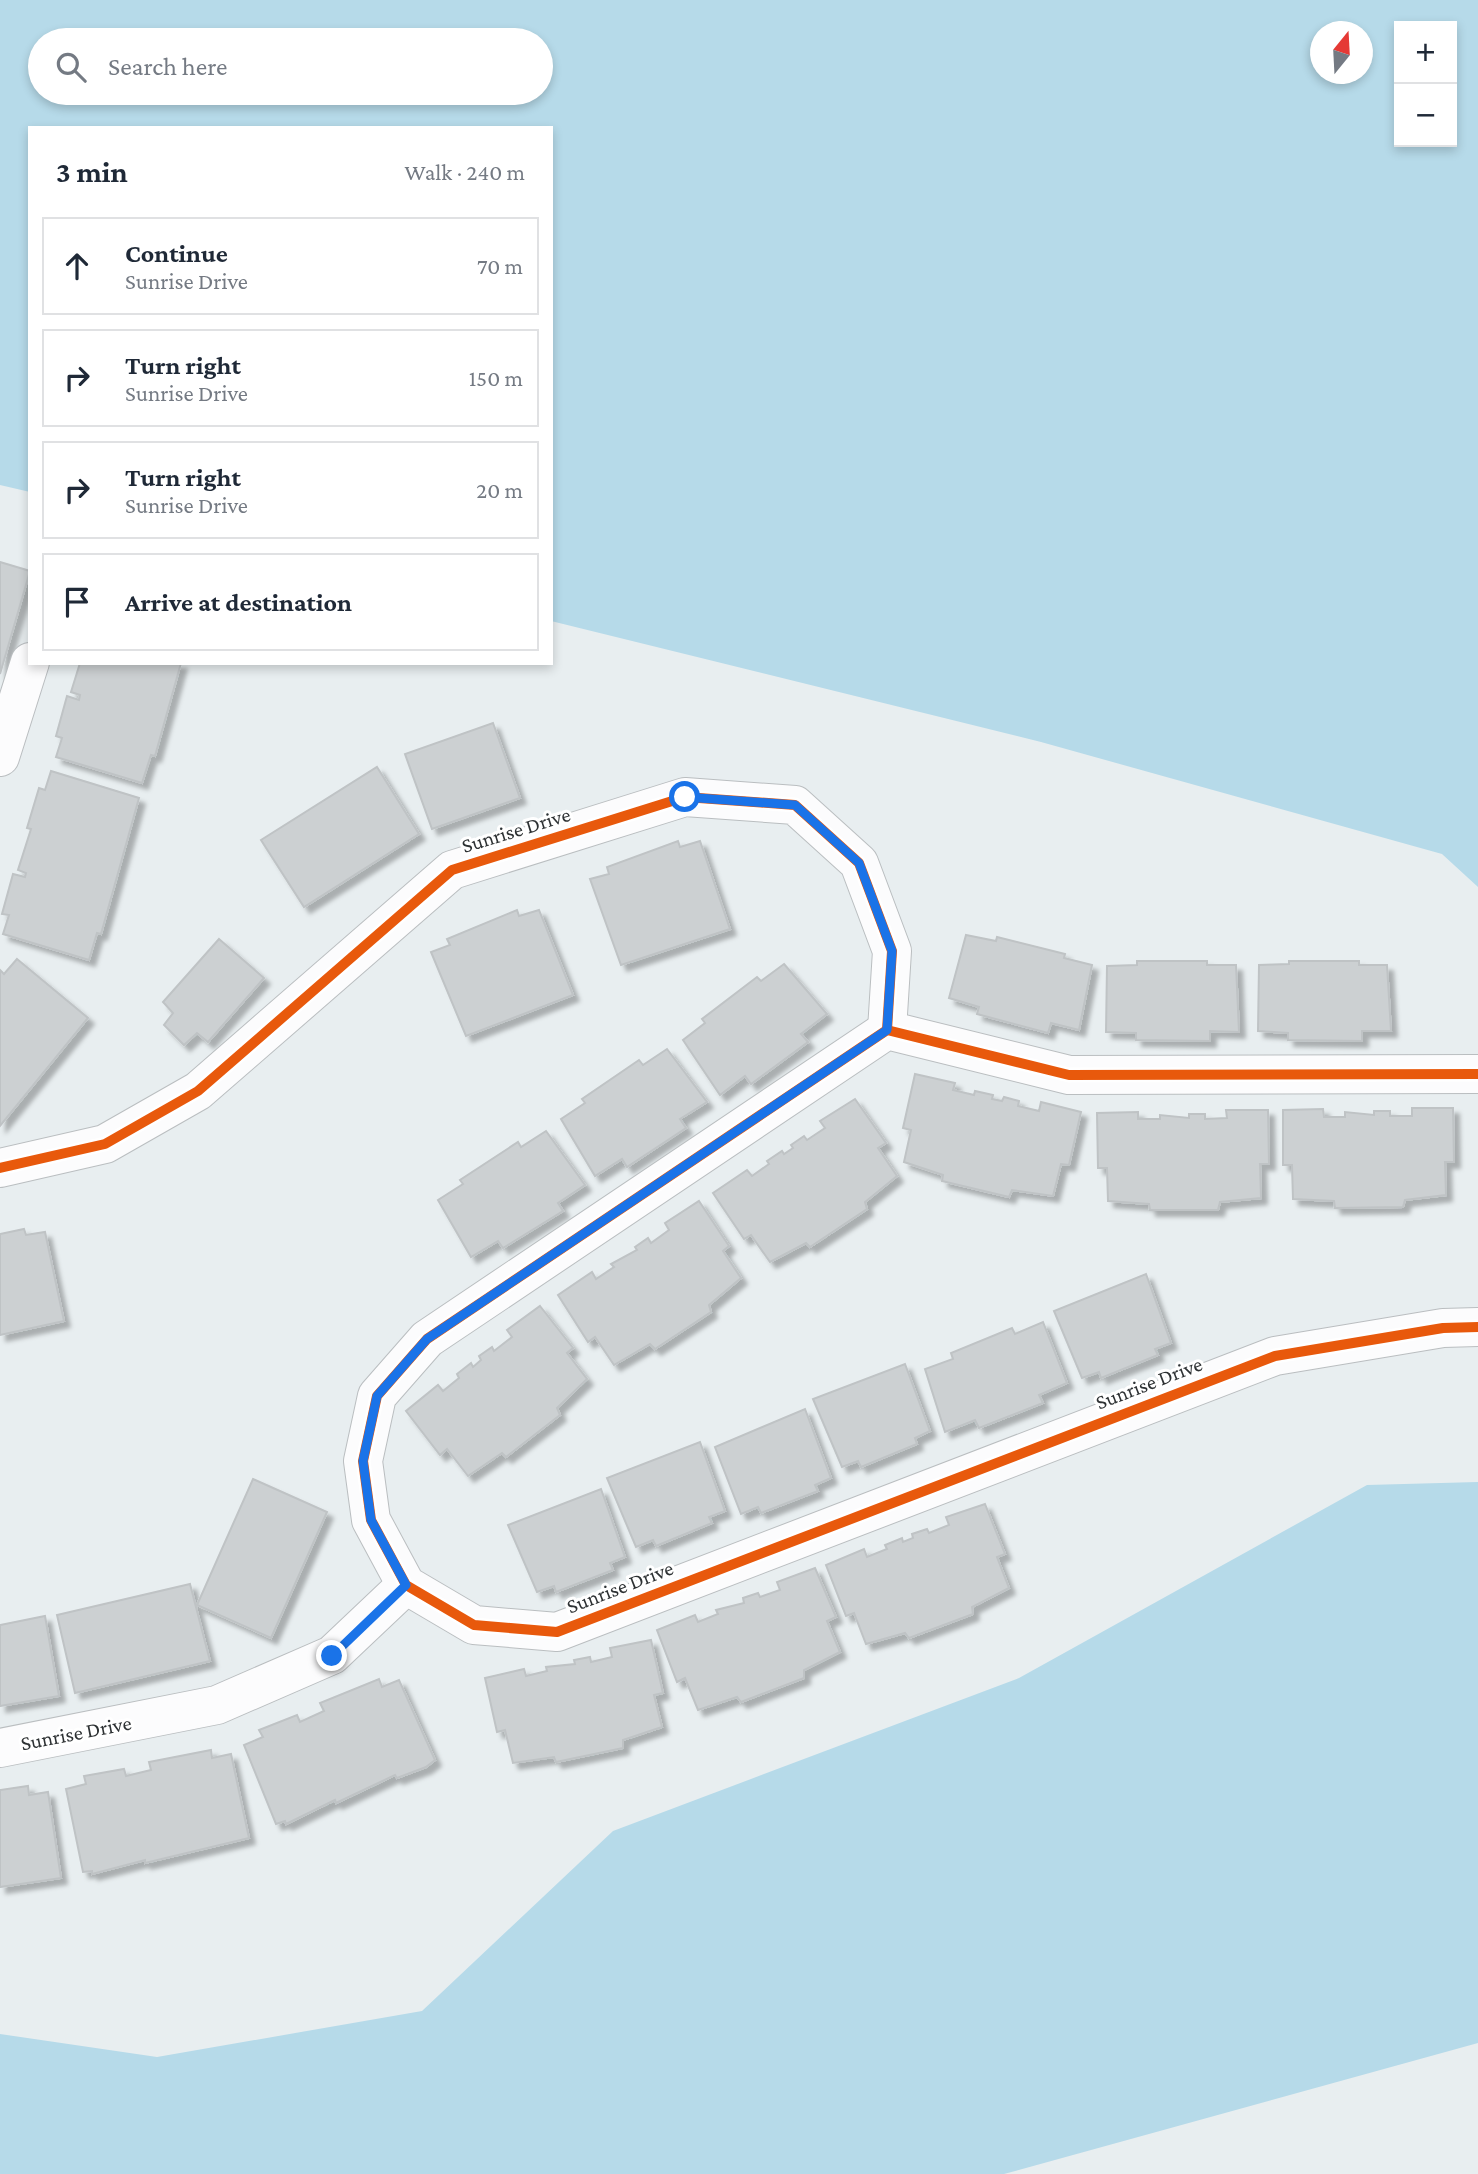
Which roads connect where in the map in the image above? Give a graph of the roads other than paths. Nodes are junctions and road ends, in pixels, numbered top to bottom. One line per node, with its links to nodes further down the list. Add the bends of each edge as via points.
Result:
1 (29, 665): 2 (street)
2 (0, 757)
3 (887, 1030): 4 (street, via 1069,1075); 5 (street, Sunrise Drive, via 892,951 859,863 795,805 685,797 452,870 198,1091 105,1144); 7 (street, via 427,1339 377,1396 363,1461 371,1520)
4 (1478, 1073)
5 (0, 1168)
6 (1478, 1327): 7 (street, Sunrise Drive, via 1443,1328 1275,1356 557,1632 474,1625)
7 (406, 1585): 8 (street, Sunrise Drive, via 332,1656 217,1705)
8 (0, 1748)

